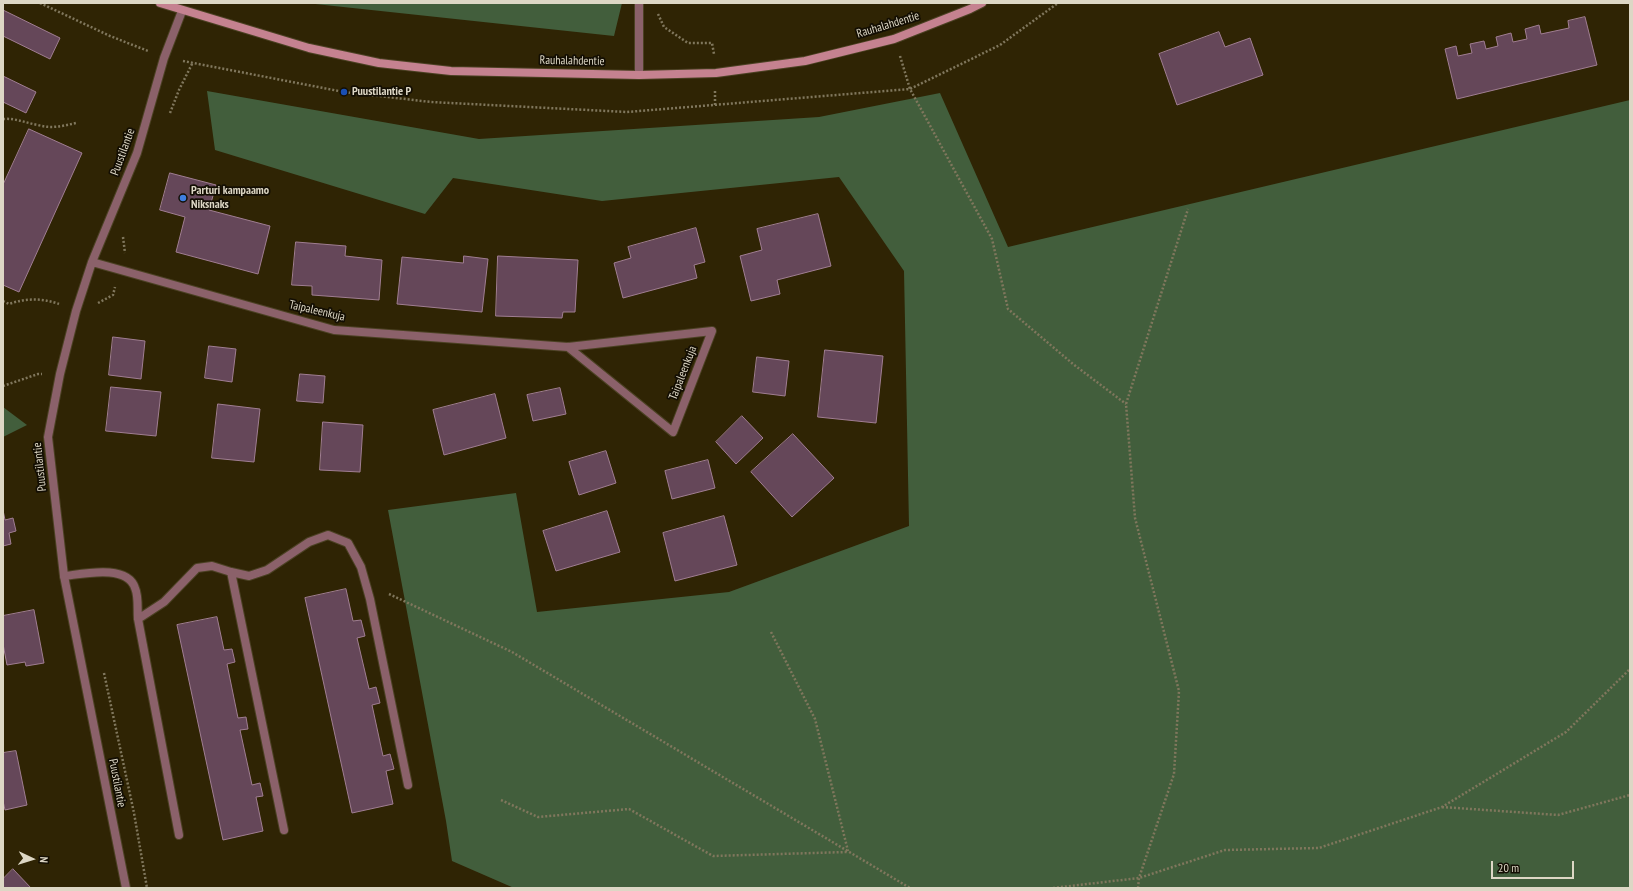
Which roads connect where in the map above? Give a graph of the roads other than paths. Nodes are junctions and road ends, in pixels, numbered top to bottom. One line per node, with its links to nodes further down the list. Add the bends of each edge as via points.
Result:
1 (160, 3): 4 (main road, Rauhalahdentie)
2 (639, 3): 5 (street)
3 (982, 3): 5 (main road, Rauhalahdentie, via 894,39 805,61 716,73)
4 (182, 11): 5 (main road, Rauhalahdentie, via 309,48 379,63 451,71); 6 (street, Puustilantie, via 164,58 137,153)
5 (639, 74)
6 (92, 262): 7 (street, Taipaleenkuja, via 334,330); 9 (street, Puustilantie, via 60,374 48,437)
7 (568, 347): 7 (street, Taipaleenkuja, via 606,343 712,331 673,432)
8 (231, 572): 10 (street, via 212,566 197,568 164,602); 11 (street, via 249,576 267,570 309,542 328,535 348,543 366,583); 12 (street)
9 (64, 576): 10 (street, via 109,572 124,575 135,587); 14 (street, Puustilantie)
10 (138, 619): 13 (street)
11 (408, 785)
12 (284, 830)
13 (179, 834)
14 (126, 888)

